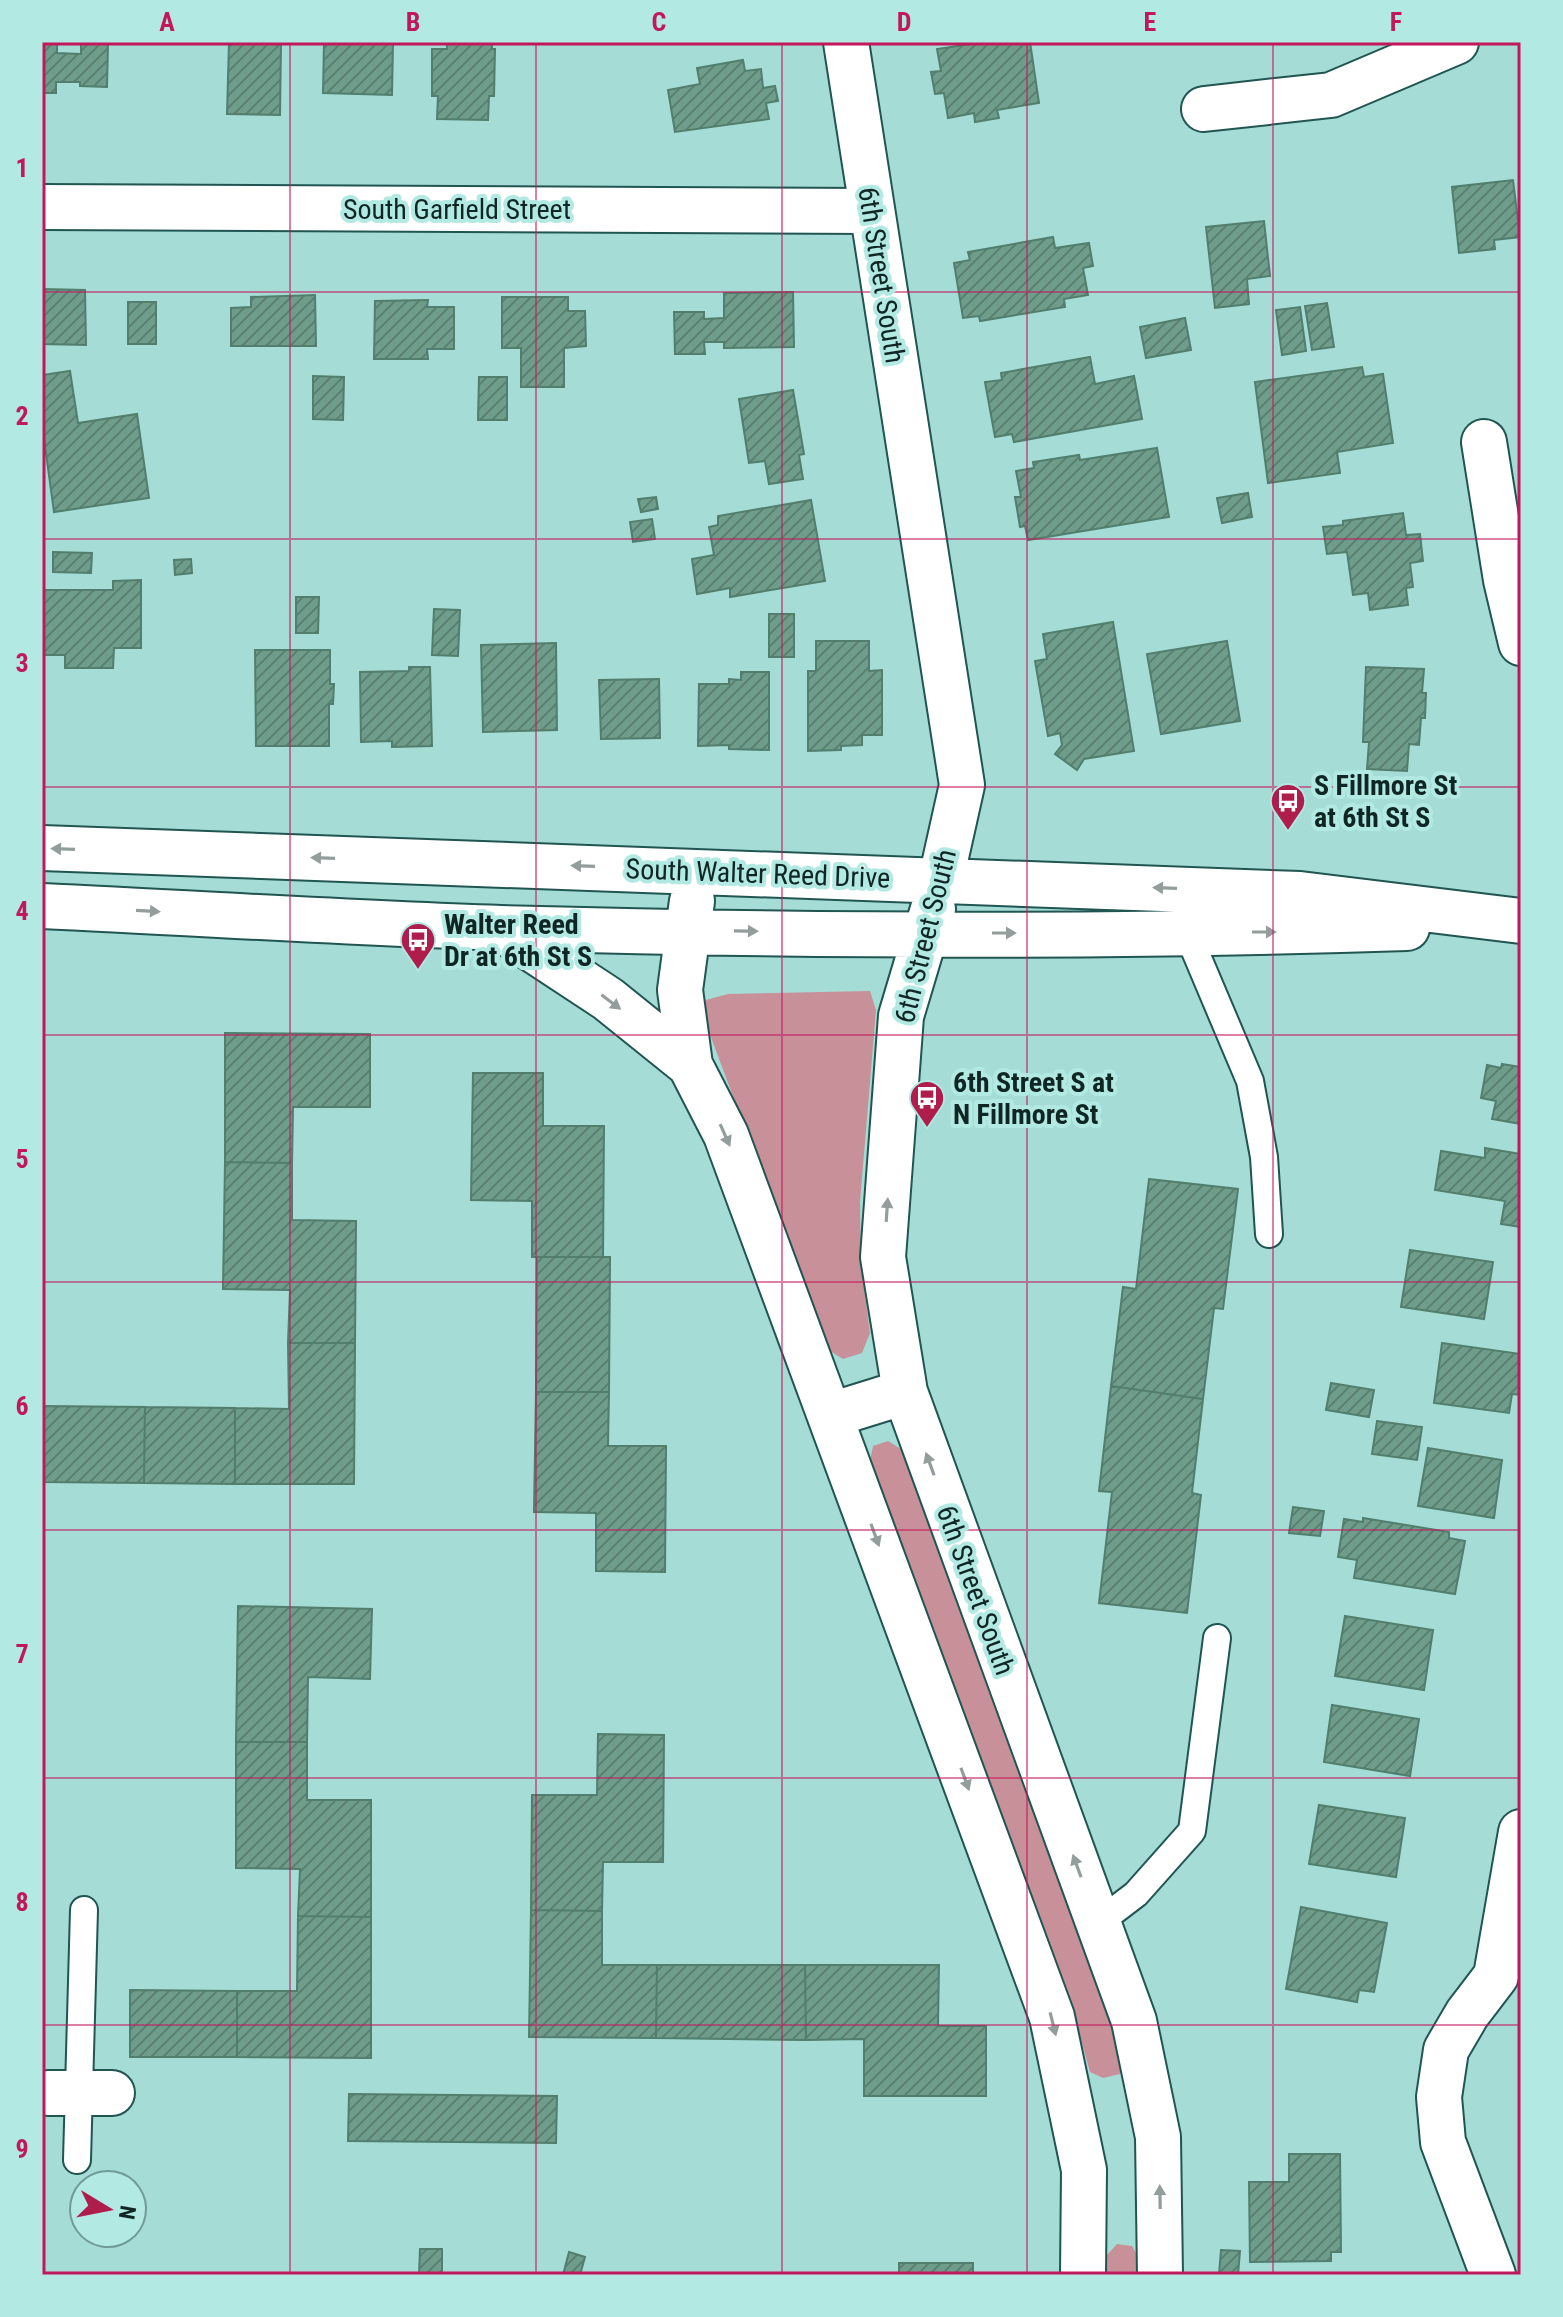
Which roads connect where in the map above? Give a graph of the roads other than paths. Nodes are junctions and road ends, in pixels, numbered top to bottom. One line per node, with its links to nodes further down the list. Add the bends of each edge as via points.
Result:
1 (846, 42): 5 (street, 6th Street South)
2 (1456, 42): 3 (street, via 1331,95)
3 (1204, 109)
4 (42, 207): 5 (street, South Garfield Street)
5 (871, 211): 10 (street, 6th Street South, via 962,785)
6 (1484, 442): 7 (street)
7 (1521, 643)
8 (42, 848): 9 (street, South Walter Reed Drive, one-way to 8)
9 (696, 870): 10 (street, South Walter Reed Drive); 14 (street)
10 (941, 879): 12 (street, South Walter Reed Drive, one-way to 10, via 1300,894); 16 (street, 6th Street South)
11 (42, 906): 13 (street, South Walter Reed Drive, one-way to 13)
12 (1521, 923): 15 (street, South Walter Reed Drive, one-way to 12)
13 (500, 928): 14 (street, South Walter Reed Drive); 17 (street, one-way to 17, via 608,999)
14 (689, 931): 16 (street, South Walter Reed Drive, one-way to 16); 17 (street, via 680,990)
15 (1187, 932): 16 (street, South Walter Reed Drive, one-way to 15); 18 (lane, via 1250,1081 1264,1157)
16 (926, 934): 19 (street, 6th Street South, one-way to 16, via 883,1257 901,1016)
17 (690, 1065): 20 (street, one-way to 20, via 726,1135)
18 (1269, 1234)
19 (905, 1392): 20 (street); 25 (street, 6th Street South, one-way to 19)
20 (831, 1415): 27 (street, one-way to 27, via 1052,2017 1084,2170)
21 (1217, 1638): 25 (lane, via 1192,1831 1136,1894)
22 (1521, 1832): 24 (street)
23 (84, 1910): 26 (lane)
24 (1514, 1922): 29 (street, via 1496,1976 1446,2050 1439,2097 1443,2142)
25 (1098, 1923): 28 (street, 6th Street South, one-way to 25, via 1158,2137 1134,2021)
26 (77, 2160)
27 (1083, 2275)
28 (1160, 2275)
29 (1493, 2275)

